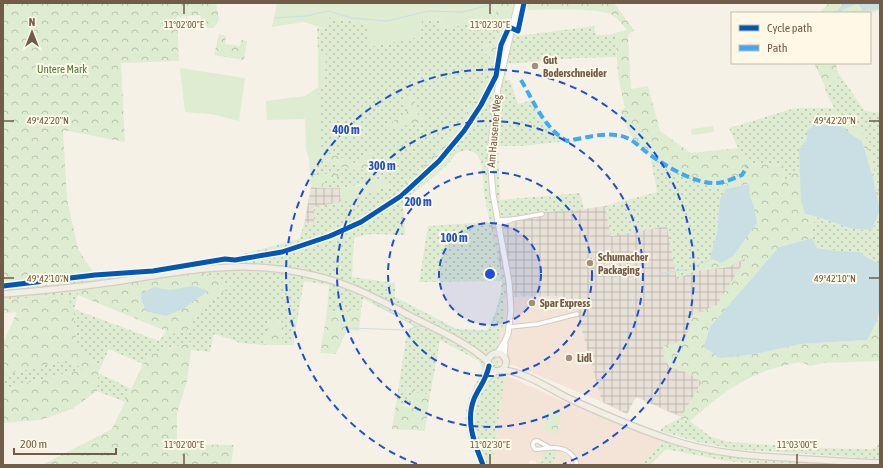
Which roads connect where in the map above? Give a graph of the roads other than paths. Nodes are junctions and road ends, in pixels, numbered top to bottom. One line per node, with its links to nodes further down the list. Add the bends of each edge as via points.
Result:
1 (518, 3): 4 (main road, Am Hausener Weg, via 498,88 491,144 491,170)
2 (542, 214): 3 (street)
3 (514, 219): 4 (street); 5 (street)
4 (497, 221): 5 (street); 6 (main road, Am Hausener Weg)
5 (509, 222): 6 (street)
6 (500, 233): 9 (main road, Am Hausener Weg, via 510,290)
7 (3, 294): 11 (main road, via 207,269 235,267 281,270 317,276 358,290 391,305)
8 (577, 314): 9 (street, via 538,324)
9 (510, 327): 10 (main road, Am Hausener Weg)
10 (506, 341): 12 (main road); 13 (main road)
11 (476, 352): 12 (main road); 14 (main road)
12 (494, 355): 13 (main road); 14 (main road)
13 (504, 360): 15 (main road); 16 (main road)
14 (489, 364): 15 (main road, via 491,368); 17 (main road)
15 (499, 370): 16 (main road); 17 (main road)
16 (516, 372): 19 (main road, via 570,398 674,441 731,454)
17 (485, 381): 20 (main road, via 474,399 470,428)
18 (550, 448): 21 (street, via 562,448 570,452)
19 (880, 463)
20 (483, 465)
21 (577, 465)

